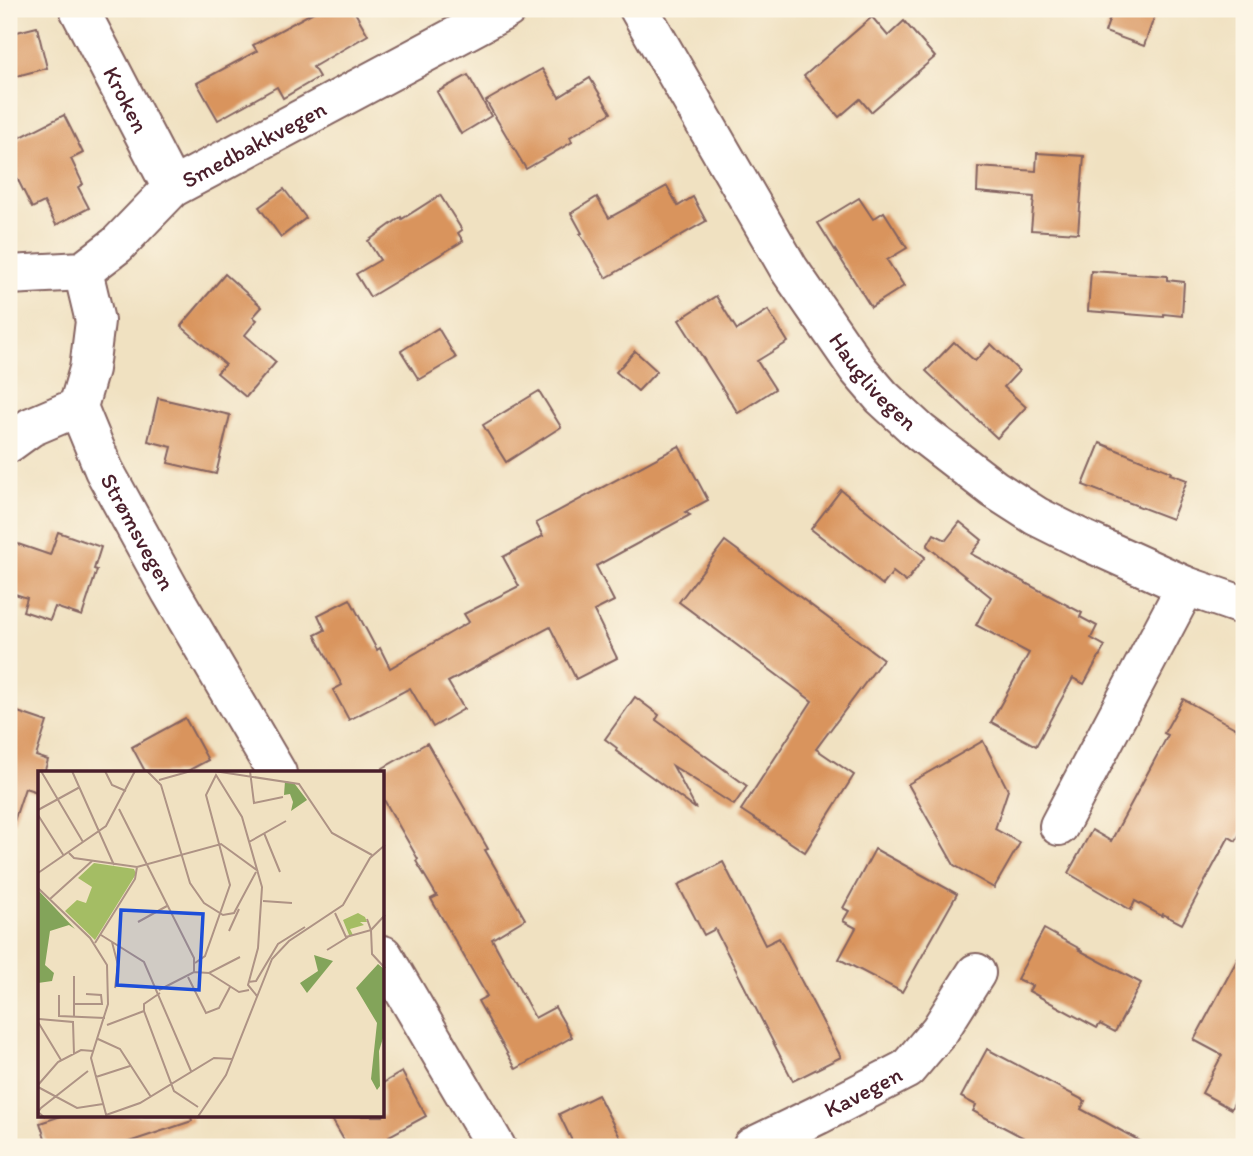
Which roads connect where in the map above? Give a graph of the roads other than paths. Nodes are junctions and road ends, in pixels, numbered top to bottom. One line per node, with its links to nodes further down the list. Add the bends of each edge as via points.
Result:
1 (79, 9): 4 (street, Kroken)
2 (507, 9): 4 (street, Smedbakkvegen)
3 (639, 9): 9 (street, Hauglivegen, via 789,269 882,397 920,432 1025,509)
4 (172, 188): 5 (street, Smedbakkvegen, via 117,245)
5 (83, 271): 6 (street); 7 (street, via 94,321 89,369)
6 (9, 275)
7 (78, 407): 8 (street, via 31,427); 11 (street, Strømsvegen, via 104,470)
8 (9, 443)
9 (1186, 586): 10 (street, Hauglivegen); 12 (street)
10 (1244, 606)
11 (276, 771)
12 (1059, 827)
13 (385, 958): 15 (street)
14 (976, 973): 16 (street, Kavegen, via 940,1030 907,1069)
15 (496, 1147)
16 (752, 1147)

